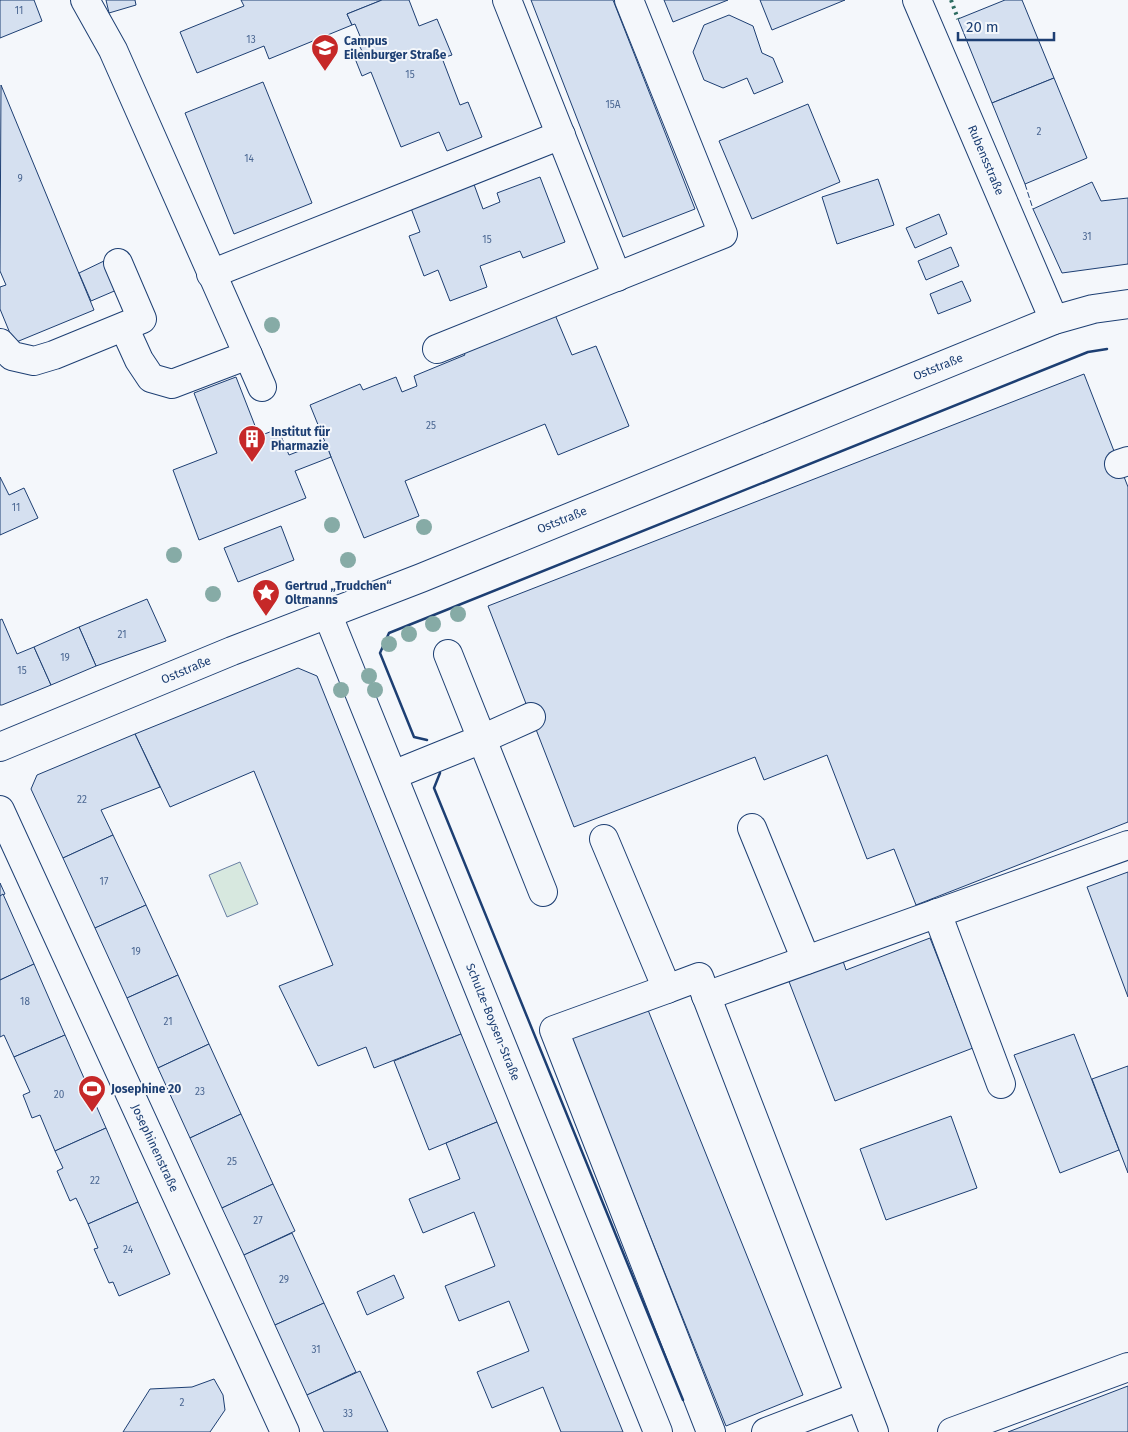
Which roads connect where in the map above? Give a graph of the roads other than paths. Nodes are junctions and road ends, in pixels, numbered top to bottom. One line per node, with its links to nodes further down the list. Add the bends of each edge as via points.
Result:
1 (85, 0): 7 (street, via 113,50)
2 (507, 0): 5 (street)
3 (630, 0): 8 (street, via 723,234)
4 (917, 0): 10 (street, Rubensstraße)
5 (561, 135): 7 (street); 8 (street)
6 (118, 262): 11 (street, via 142,319)
7 (211, 274): 14 (street)
8 (617, 277): 13 (street)
9 (1128, 304): 10 (street, Oststraße, via 1093,309)
10 (1054, 320): 16 (street, Oststraße)
11 (124, 326): 12 (street, via 34,362 12,356); 14 (street, via 138,360 151,378 172,384)
12 (0, 343)
13 (437, 349)
14 (248, 355): 15 (street)
15 (262, 387)
16 (328, 613): 20 (street, Oststraße); 21 (street, Schulze-Boysen-Straße)
17 (448, 654): 19 (street)
18 (531, 717): 19 (street)
19 (482, 739): 21 (street); 26 (street)
20 (0, 747)
21 (393, 775): 35 (street, Schulze-Boysen-Straße)
22 (0, 810): 34 (street, Josephinenstraße)
23 (752, 828): 28 (street)
24 (604, 839): 29 (street)
25 (1128, 845): 27 (street)
26 (543, 892)
27 (937, 913): 28 (street); 31 (street)
28 (806, 960): 30 (street)
29 (667, 989): 30 (street, via 699,977); 36 (street, via 554,1030)
30 (706, 996): 33 (street)
31 (1001, 1084)
32 (1128, 1367): 39 (street)
33 (860, 1396): 37 (street); 38 (street)
34 (285, 1432)
35 (658, 1432)
36 (710, 1432)
37 (766, 1432)
38 (874, 1432)
39 (952, 1432)

